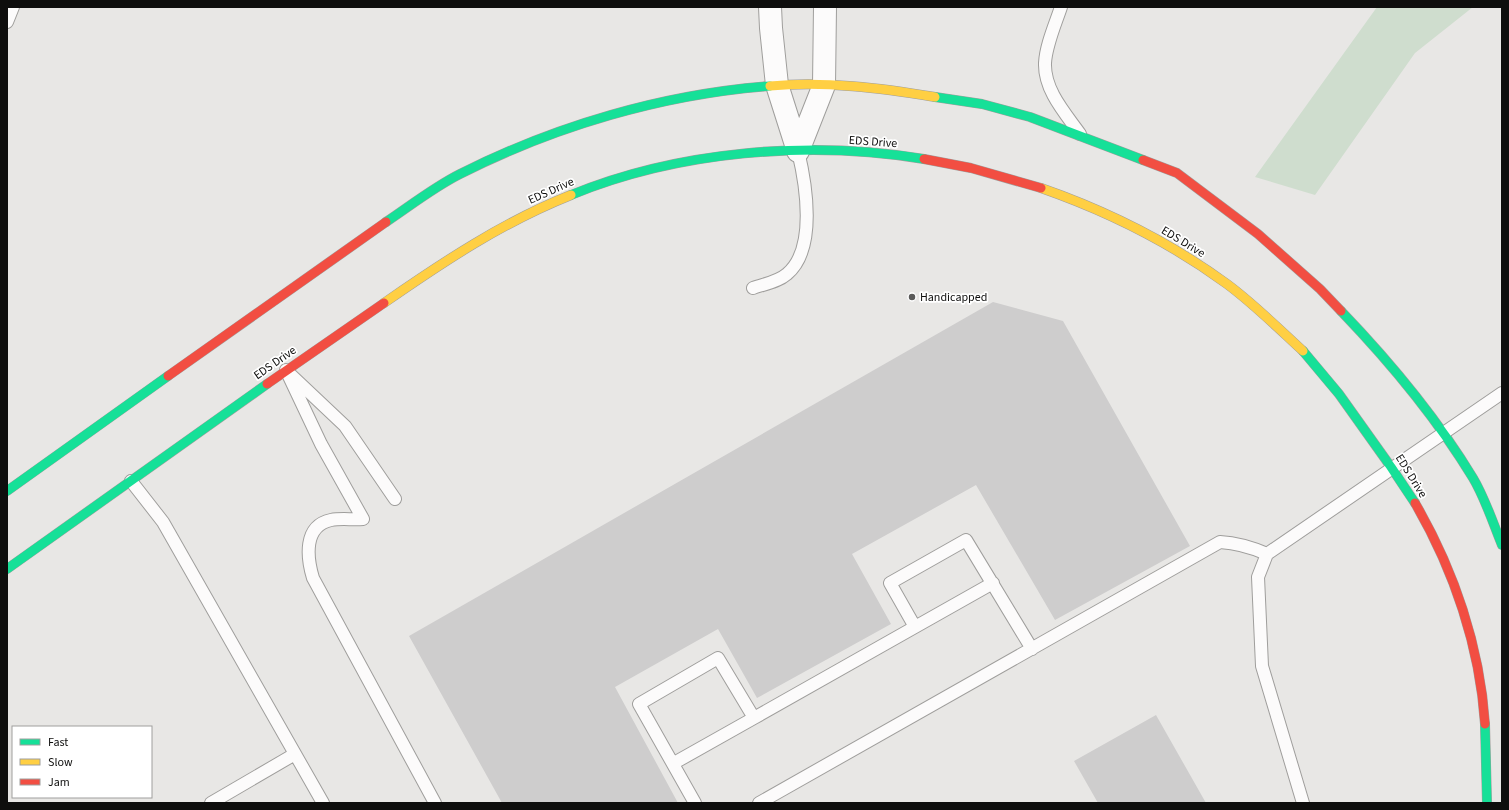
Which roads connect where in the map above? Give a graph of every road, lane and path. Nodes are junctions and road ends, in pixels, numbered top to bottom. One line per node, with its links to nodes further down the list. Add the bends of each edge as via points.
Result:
1 (13, 7): 5 (lane)
2 (770, 7): 6 (street)
3 (825, 7): 7 (street)
4 (1061, 7): 8 (lane, via 1045,62 1046,74 1057,102)
5 (7, 22)
6 (777, 85): 7 (street); 9 (street); 16 (street, via 688,96 618,113 556,132 458,175 377,228)
7 (824, 85): 8 (street, via 885,89 982,104 1030,117); 9 (street)
8 (1080, 135): 13 (street, via 1177,173 1258,234 1320,289 1378,349)
9 (798, 151): 10 (lane, via 806,201 803,251 796,265 786,275); 11 (street, EDS Drive, via 726,156 669,164 590,187 550,203 447,259); 14 (street, EDS Drive, via 882,154 960,164 997,173 1074,199 1127,223 1191,259 1246,299 1309,357)
10 (753, 288)
11 (286, 370): 15 (street, EDS Drive); 17 (lane, via 345,426); 29 (lane, via 321,444 363,519 332,520 322,524 310,541 307,555 309,566 318,589)
12 (1502, 393): 13 (lane)
13 (1443, 434): 14 (lane); 18 (street, via 1474,479)
14 (1392, 468): 19 (lane); 33 (street, EDS Drive, via 1428,527 1450,579 1467,630 1484,709)
15 (131, 481): 20 (street, EDS Drive); 25 (lane, via 163,522)
16 (7, 491)
17 (395, 499)
18 (1502, 545)
19 (1267, 554): 23 (lane, via 1236,543 1220,542); 32 (lane, via 1258,577 1262,666)
20 (7, 569)
21 (993, 583): 22 (lane); 22 (lane, via 966,540 890,583); 23 (lane)
22 (915, 627): 24 (lane)
23 (1032, 649): 31 (lane)
24 (754, 718): 26 (lane); 26 (lane, via 718,658 639,704)
25 (295, 754): 27 (lane); 28 (lane)
26 (674, 763): 30 (lane)
27 (211, 803)
28 (323, 803)
29 (436, 803)
30 (695, 803)
31 (759, 803)
32 (1303, 803)
33 (1487, 803)

